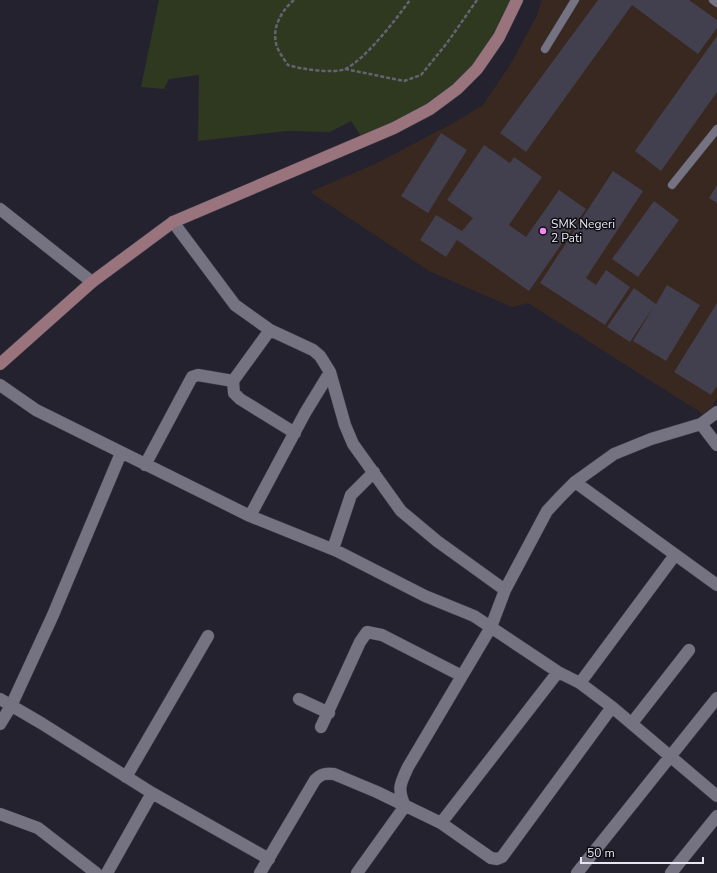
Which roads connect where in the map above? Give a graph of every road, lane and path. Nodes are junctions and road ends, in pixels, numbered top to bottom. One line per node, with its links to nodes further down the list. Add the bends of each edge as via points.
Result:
1 (294, 0): 9 (path, via 286,6 276,25 276,42 288,65 302,70)
2 (410, 0): 9 (path, via 369,49)
3 (477, 0): 9 (path, via 421,75 404,80)
4 (517, 0): 13 (main road, via 510,18 480,65 460,86 430,109 394,128)
5 (575, 0): 8 (lane)
6 (713, 0): 7 (lane)
7 (717, 3)
8 (546, 49)
9 (345, 69)
10 (717, 129): 11 (lane)
11 (672, 185)
12 (0, 209): 14 (street)
13 (173, 222): 14 (main road); 15 (street, via 228,298 243,313)
14 (92, 282): 16 (main road)
15 (270, 330): 17 (street, via 313,350); 18 (street)
16 (0, 364)
17 (330, 372): 22 (street); 26 (street, via 353,444)
18 (233, 381): 22 (street, via 236,397); 25 (street, via 198,375 192,377)
19 (0, 385): 24 (street, via 36,410)
20 (717, 412): 21 (street)
21 (701, 424): 23 (street); 27 (street, via 630,446 614,454)
22 (295, 433): 28 (street)
23 (717, 445)
24 (121, 453): 25 (street); 42 (street)
25 (145, 465): 28 (street)
26 (374, 472): 29 (street, via 351,495); 32 (street, via 384,490 408,518)
27 (576, 482): 30 (street); 32 (street, via 547,511)
28 (250, 516): 29 (street)
29 (333, 549): 33 (street, via 425,596 474,616)
30 (675, 555): 31 (street); 38 (street)
31 (717, 585)
32 (505, 590): 33 (street)
33 (491, 627): 36 (street); 37 (street)
34 (208, 636): 49 (street)
35 (689, 650): 45 (street)
36 (558, 672): 38 (street); 55 (street)
37 (462, 676): 44 (street, via 382,635 367,632); 52 (street, via 400,783 399,795)
38 (580, 683): 43 (street)
39 (717, 698): 48 (street)
40 (0, 699): 42 (street)
41 (299, 699): 44 (street)
42 (12, 706): 46 (street); 49 (street)
43 (612, 707): 45 (street); 55 (street, via 502,857 491,858)
44 (328, 713): 47 (street)
45 (632, 723): 48 (street)
46 (0, 724)
47 (321, 727)
48 (671, 756): 51 (street); 61 (street)
49 (126, 777): 50 (street)
50 (152, 793): 56 (street); 58 (street)
51 (717, 795)
52 (405, 806): 55 (street); 56 (street, via 334,774 321,775 315,780); 60 (street)
53 (0, 814): 57 (street, via 38,828)
54 (717, 816): 62 (street)
55 (441, 823)
56 (269, 859): 59 (street)
57 (96, 873)
58 (107, 873)
59 (260, 873)
60 (356, 873)
61 (577, 873)
62 (670, 873)

